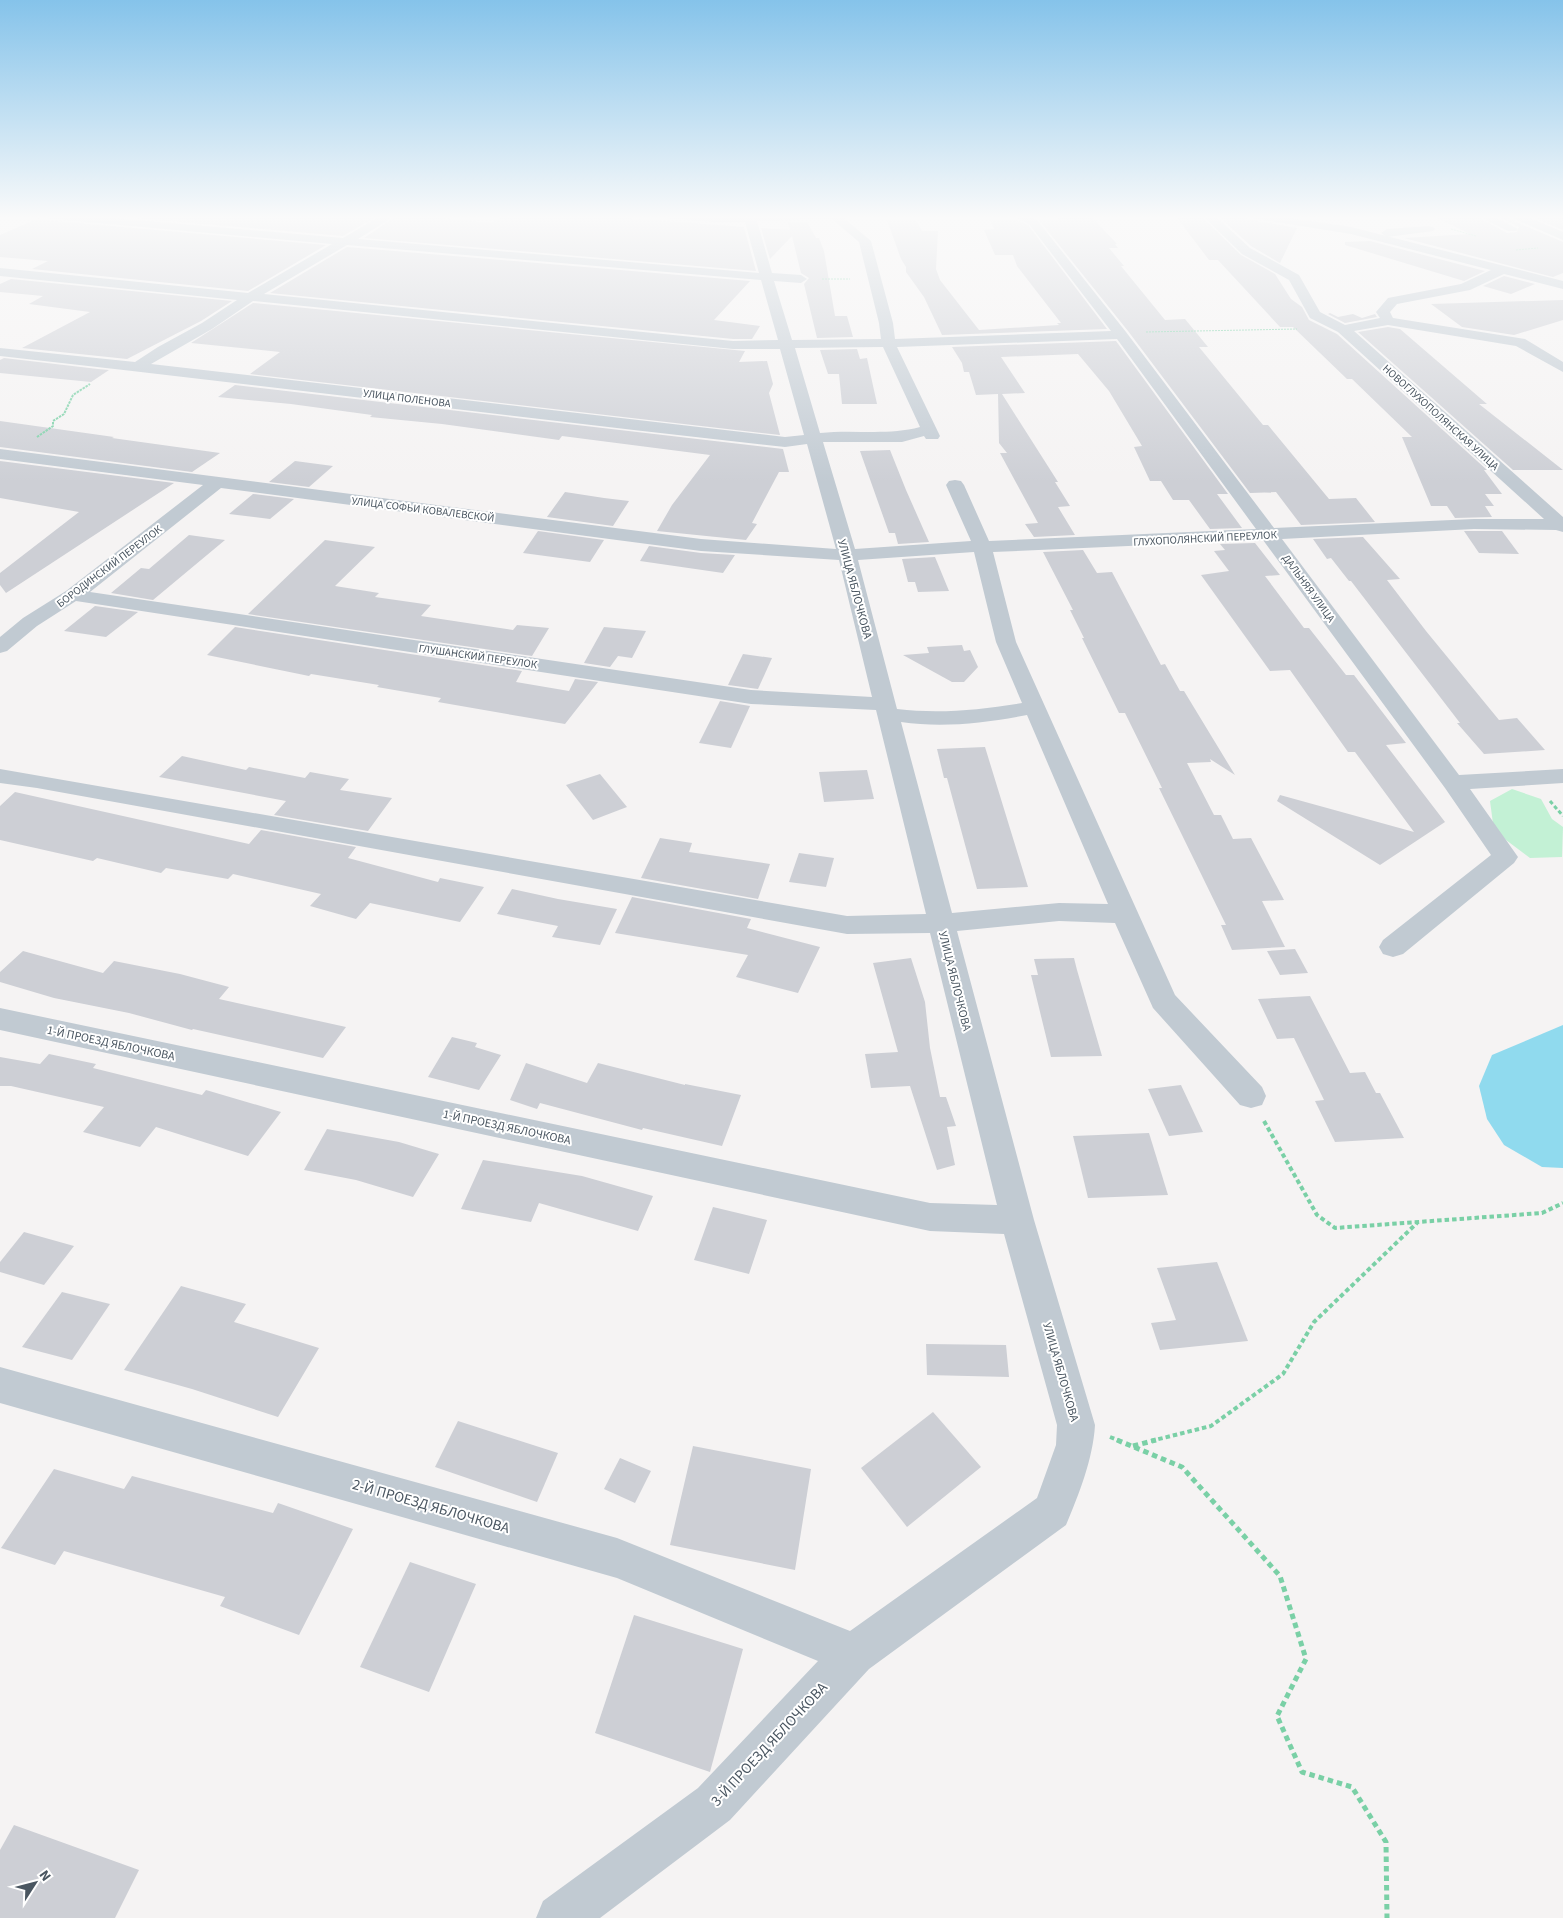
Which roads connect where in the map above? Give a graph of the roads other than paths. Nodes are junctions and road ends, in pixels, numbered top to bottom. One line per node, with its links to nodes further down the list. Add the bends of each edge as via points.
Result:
1 (239, 305): 14 (street)
2 (326, 305): 12 (street, via 733,345)
3 (774, 305): 12 (street, УЛИЦА ЯБЛОЧКОВА)
4 (881, 305): 11 (street)
5 (1097, 305): 10 (street, ДАЛЬНЯЯ УЛИЦА)
6 (1309, 305): 9 (street, НОВОГЛУХОПОЛЯНСКАЯ УЛИЦА, via 1315,315)
7 (1390, 305): 8 (street, via 1383,312)
8 (1388, 321): 9 (street); 15 (street, via 1520,342)
9 (1343, 329): 20 (street, НОВОГЛУХОПОЛЯНСКАЯ УЛИЦА)
10 (1121, 335): 11 (street); 21 (street, ДАЛЬНЯЯ УЛИЦА)
11 (888, 343): 12 (street); 16 (street, УЛИЦА ПОЛЕНОВА, via 930,432 902,437 835,436)
12 (785, 344): 16 (street, УЛИЦА ЯБЛОЧКОВА)
13 (0, 352): 14 (street, УЛИЦА ПОЛЕНОВА)
14 (136, 368): 16 (street, УЛИЦА ПОЛЕНОВА, via 785,442)
15 (1563, 368)
16 (814, 440): 23 (street, УЛИЦА ЯБЛОЧКОВА)
17 (0, 454): 18 (street, УЛИЦА СОФЬИ КОВАЛЕВСКОЙ)
18 (217, 483): 23 (street, УЛИЦА СОФЬИ КОВАЛЕВСКОЙ, via 702,545); 24 (street, БОРОДИНСКИЙ ПЕРЕУЛОК)
19 (955, 484): 22 (street)
20 (1562, 526): 21 (street, ГЛУХОПОЛЯНСКИЙ ПЕРЕУЛОК, via 1474,524)
21 (1269, 535): 22 (street, ГЛУХОПОЛЯНСКИЙ ПЕРЕУЛОК); 32 (street, ДАЛЬНЯЯ УЛИЦА)
22 (982, 546): 23 (street, ГЛУХОПОЛЯНСКИЙ ПЕРЕУЛОК); 28 (street, via 1006,642)
23 (847, 556): 29 (street, УЛИЦА ЯБЛОЧКОВА)
24 (73, 596): 26 (street, БОРОДИНСКИЙ ПЕРЕУЛОК); 29 (street, ГЛУШАНСКИЙ ПЕРЕУЛОК, via 751,697)
25 (0, 618): 26 (street)
26 (30, 622): 27 (street, БОРОДИНСКИЙ ПЕРЕУЛОК)
27 (0, 647)
28 (1035, 707): 29 (street, ГЛУШАНСКИЙ ПЕРЕУЛОК, via 991,715 925,719); 33 (street)
29 (886, 709): 34 (street, УЛИЦА ЯБЛОЧКОВА)
30 (0, 776): 34 (street, via 847,924)
31 (1563, 776): 32 (street)
32 (1453, 783): 35 (street, ДАЛЬНЯЯ УЛИЦА, via 1505,857)
33 (1125, 914): 34 (street, via 1059,912); 37 (street, via 1163,1001)
34 (940, 923): 38 (street, УЛИЦА ЯБЛОЧКОВА)
35 (1393, 947)
36 (0, 1019): 38 (street, 1-Й ПРОЕЗД ЯБЛОЧКОВА, via 930,1218)
37 (1251, 1096)
38 (1017, 1220): 40 (street, УЛИЦА ЯБЛОЧКОВА, via 1076,1425 1075,1445 1052,1511)
39 (0, 1385): 40 (street, 2-Й ПРОЕЗД ЯБЛОЧКОВА, via 617,1558)
40 (854, 1654): 41 (street, 3-Й ПРОЕЗД ЯБЛОЧКОВА, via 714,1804)
41 (560, 1918)

